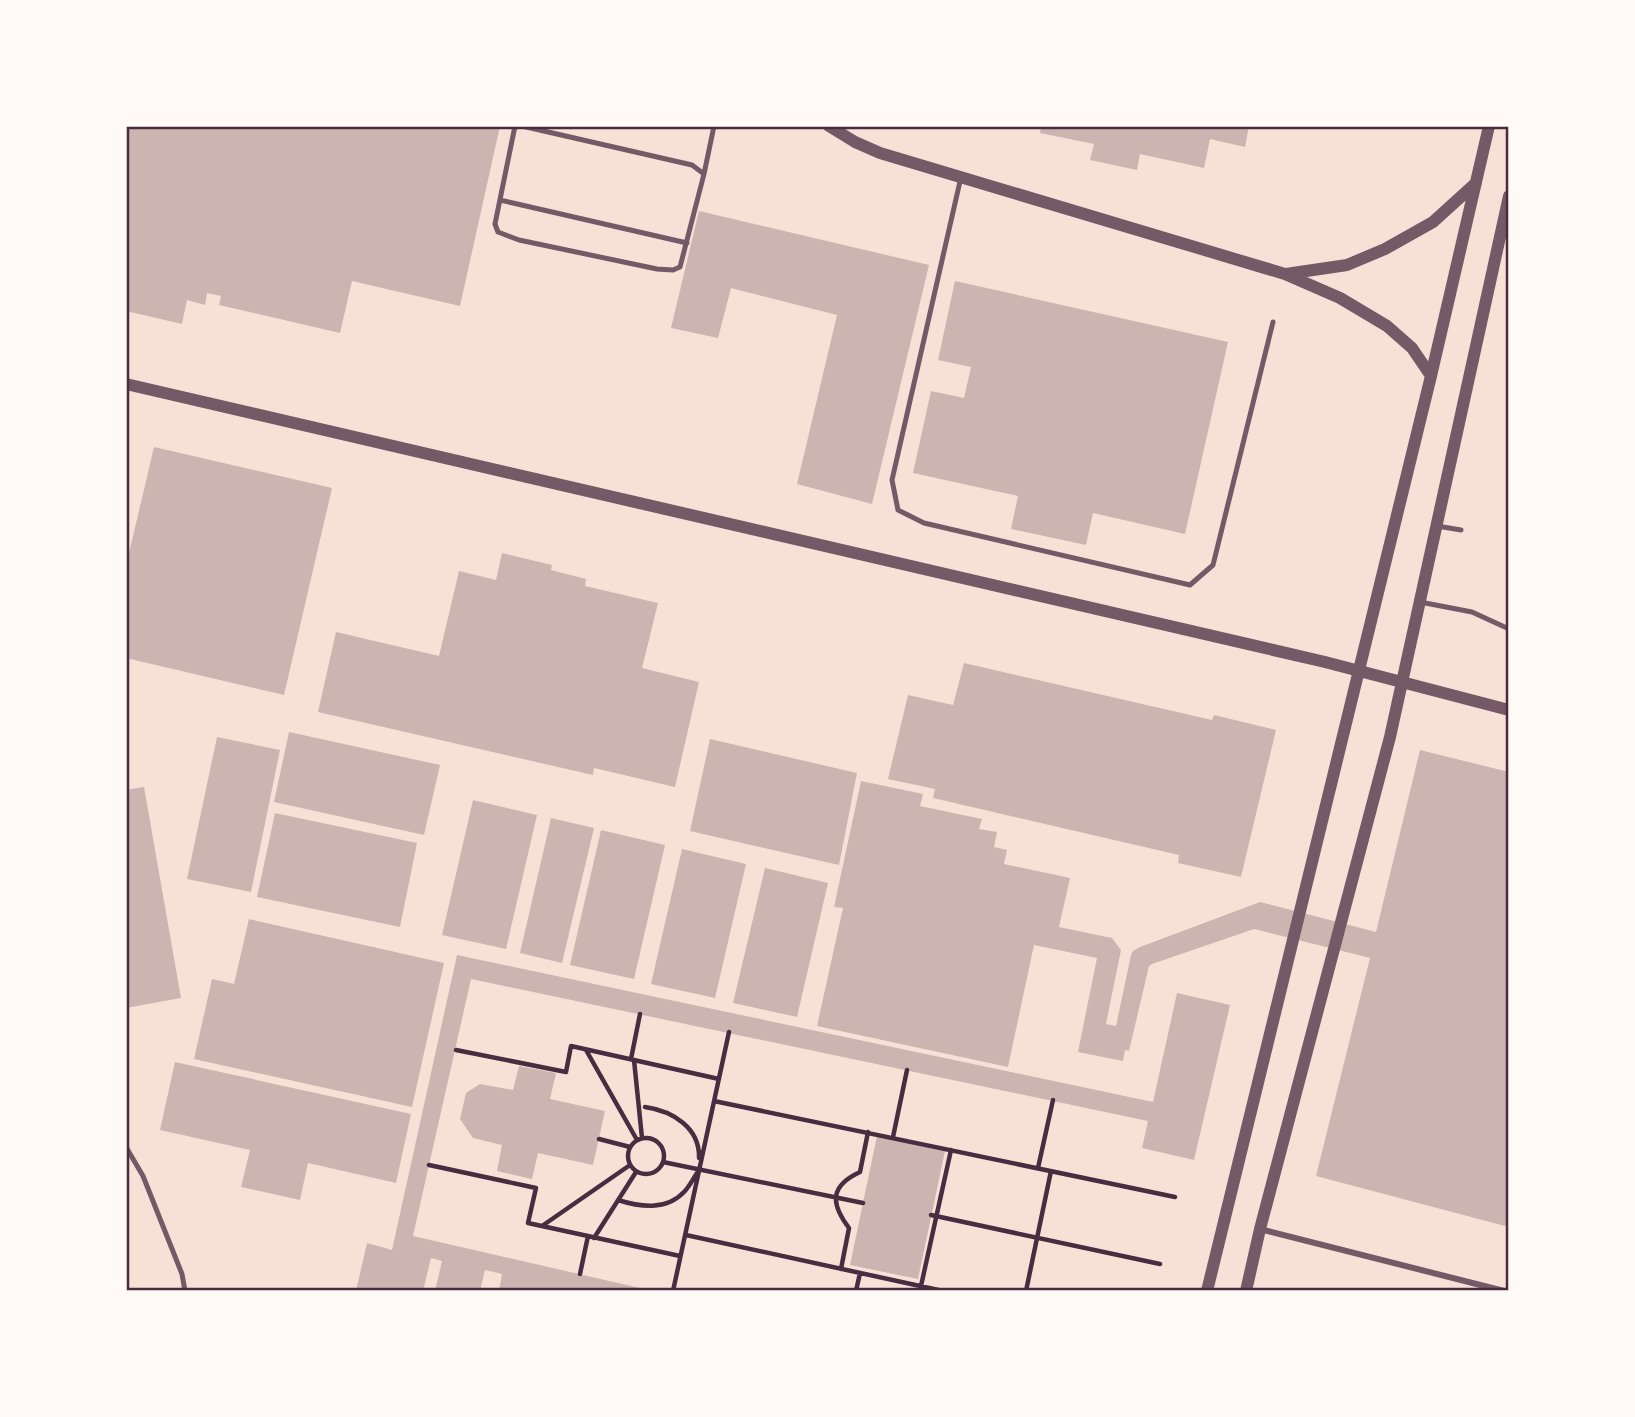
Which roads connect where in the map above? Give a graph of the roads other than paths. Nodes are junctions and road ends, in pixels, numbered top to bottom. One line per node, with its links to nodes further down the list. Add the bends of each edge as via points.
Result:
1 (515, 126): 10 (lane)
2 (522, 126): 6 (lane, via 692,165)
3 (714, 126): 6 (lane)
4 (828, 126): 7 (street, via 880,153)
5 (1489, 126): 8 (street)
6 (704, 174): 11 (lane)
7 (961, 177): 12 (street); 13 (lane, via 892,480 898,510 924,523 1190,585 1213,565)
8 (1476, 182): 12 (street, via 1433,222 1385,249 1347,265); 14 (street)
9 (1509, 196): 16 (street)
10 (500, 200): 11 (lane); 11 (lane, via 498,232 519,240 673,270 680,267)
11 (687, 243)
12 (1285, 274): 14 (street, via 1340,298 1387,326 1412,348)
13 (1273, 322)
14 (1431, 376): 20 (street)
15 (126, 384): 20 (street)
16 (1437, 526): 17 (lane); 18 (street)
17 (1461, 530)
18 (1420, 602): 19 (lane, via 1472,612); 21 (street)
19 (1509, 629)
20 (1359, 670): 21 (street); 26 (street)
21 (1402, 682): 22 (street); 24 (street)
22 (1509, 710)
23 (126, 1147): 25 (lane, via 144,1176)
24 (1260, 1229): 27 (street); 28 (street)
25 (185, 1291)
26 (1207, 1291)
27 (1246, 1291)
28 (1504, 1291)

